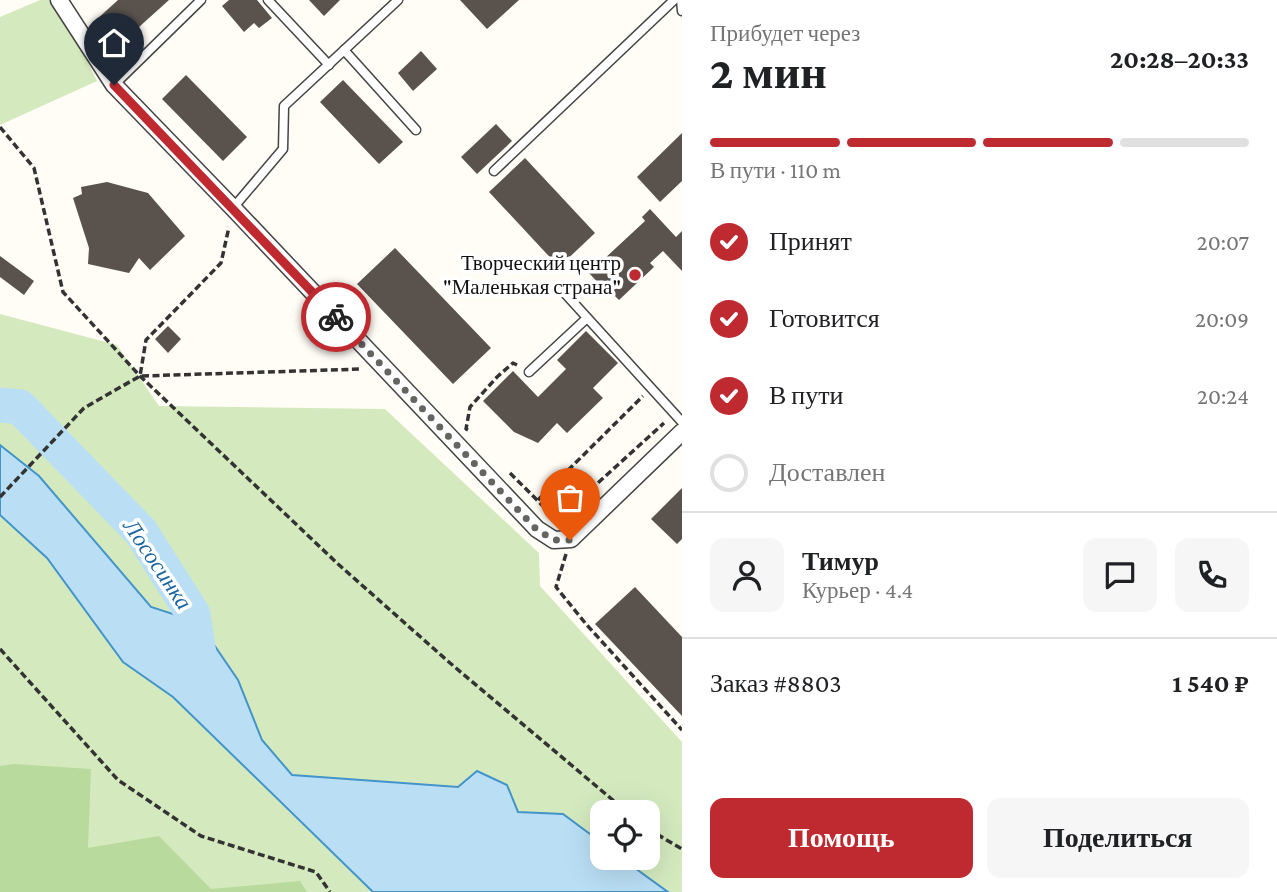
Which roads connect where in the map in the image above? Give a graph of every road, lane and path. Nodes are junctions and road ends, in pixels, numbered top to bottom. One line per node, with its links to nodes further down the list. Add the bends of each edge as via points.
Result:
1 (58, 0): 10 (street)
2 (201, 0): 10 (lane)
3 (268, 0): 9 (lane)
4 (398, 0): 8 (lane)
5 (674, 0): 13 (lane)
6 (681, 0): 7 (lane)
7 (682, 11)
8 (344, 50): 9 (lane); 12 (lane)
9 (329, 65): 14 (lane, via 284,106 283,149)
10 (114, 85): 14 (street)
11 (0, 127): 19 (path, via 34,168 63,292)
12 (416, 130)
13 (494, 171)
14 (233, 208): 17 (street); 19 (path, via 221,263 146,340)
15 (561, 289): 16 (lane)
16 (587, 318): 18 (lane); 20 (lane)
17 (384, 368): 19 (path); 29 (street, via 537,530 554,540)
18 (529, 372): 24 (path, via 513,363 470,407 466,429)
19 (140, 376): 26 (path, via 84,408); 32 (path, via 338,564)
20 (651, 388): 21 (lane); 27 (path)
21 (674, 413): 22 (lane); 28 (path)
22 (682, 422)
23 (682, 432): 29 (street)
24 (475, 438)
25 (502, 465): 27 (path)
26 (0, 497)
27 (538, 500): 28 (path, via 544,508)
28 (567, 511): 29 (path)
29 (570, 540): 31 (path, via 556,587)
30 (0, 649): 35 (path, via 118,779 201,836 316,872)
31 (682, 730)
32 (613, 800)
33 (660, 836): 34 (path)
34 (682, 849)
35 (330, 892)

